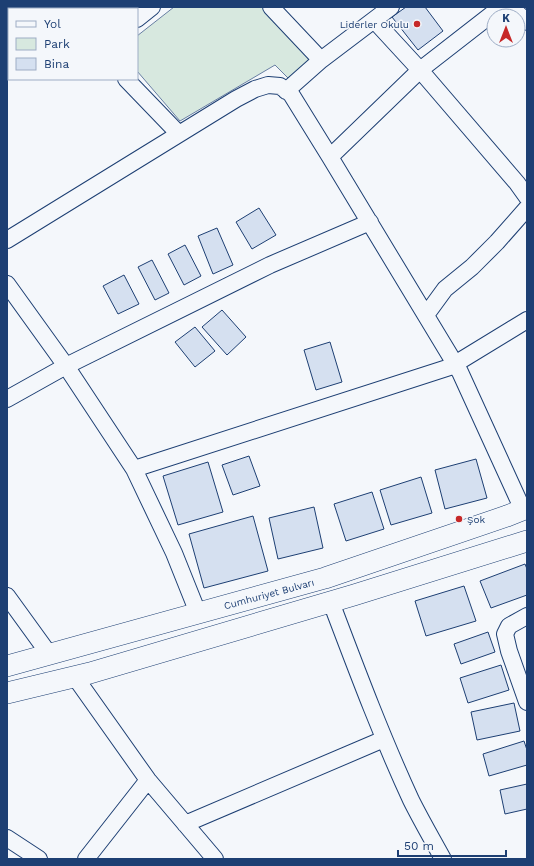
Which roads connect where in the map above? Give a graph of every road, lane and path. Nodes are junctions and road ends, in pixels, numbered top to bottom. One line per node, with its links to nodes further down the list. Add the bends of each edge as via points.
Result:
1 (152, 7): 6 (street)
2 (271, 7): 9 (street)
3 (391, 7): 7 (street)
4 (501, 7): 10 (street)
5 (511, 7): 8 (street)
6 (138, 18)
7 (374, 20): 9 (street); 10 (street)
8 (527, 22)
9 (321, 60): 12 (street)
10 (420, 70): 14 (street); 15 (street)
11 (127, 80): 13 (street)
12 (286, 91): 13 (street, via 280,86 268,85 255,89); 14 (street, via 291,94)
13 (179, 134): 18 (street)
14 (330, 157): 17 (street)
15 (527, 197)
16 (527, 208): 20 (street, via 472,267 445,289)
17 (370, 222): 20 (street); 23 (street, via 270,265)
18 (7, 240)
19 (7, 284): 23 (street)
20 (426, 316): 22 (street)
21 (527, 320): 22 (street)
22 (455, 364): 25 (street); 26 (street)
23 (66, 366): 24 (street); 25 (street)
24 (7, 399)
25 (134, 469): 30 (street, via 174,553)
26 (525, 509): 30 (main road, Cumhuriyet Bulvarı, via 325,578)
27 (526, 543): 29 (main road)
28 (7, 596): 32 (street)
29 (331, 602): 34 (main road); 37 (street)
30 (198, 613): 32 (main road, Cumhuriyet Bulvarı)
31 (527, 616): 36 (street, via 509,626 505,634)
32 (49, 654): 33 (main road, Cumhuriyet Bulvarı)
33 (7, 666)
34 (75, 677): 35 (main road); 38 (street)
35 (7, 693)
36 (527, 702)
37 (384, 738): 39 (street); 44 (street, via 412,801)
38 (148, 780): 39 (street); 42 (street)
39 (185, 824): 43 (street)
40 (7, 838): 41 (street)
41 (39, 859)
42 (86, 859)
43 (215, 859)
44 (443, 859)

